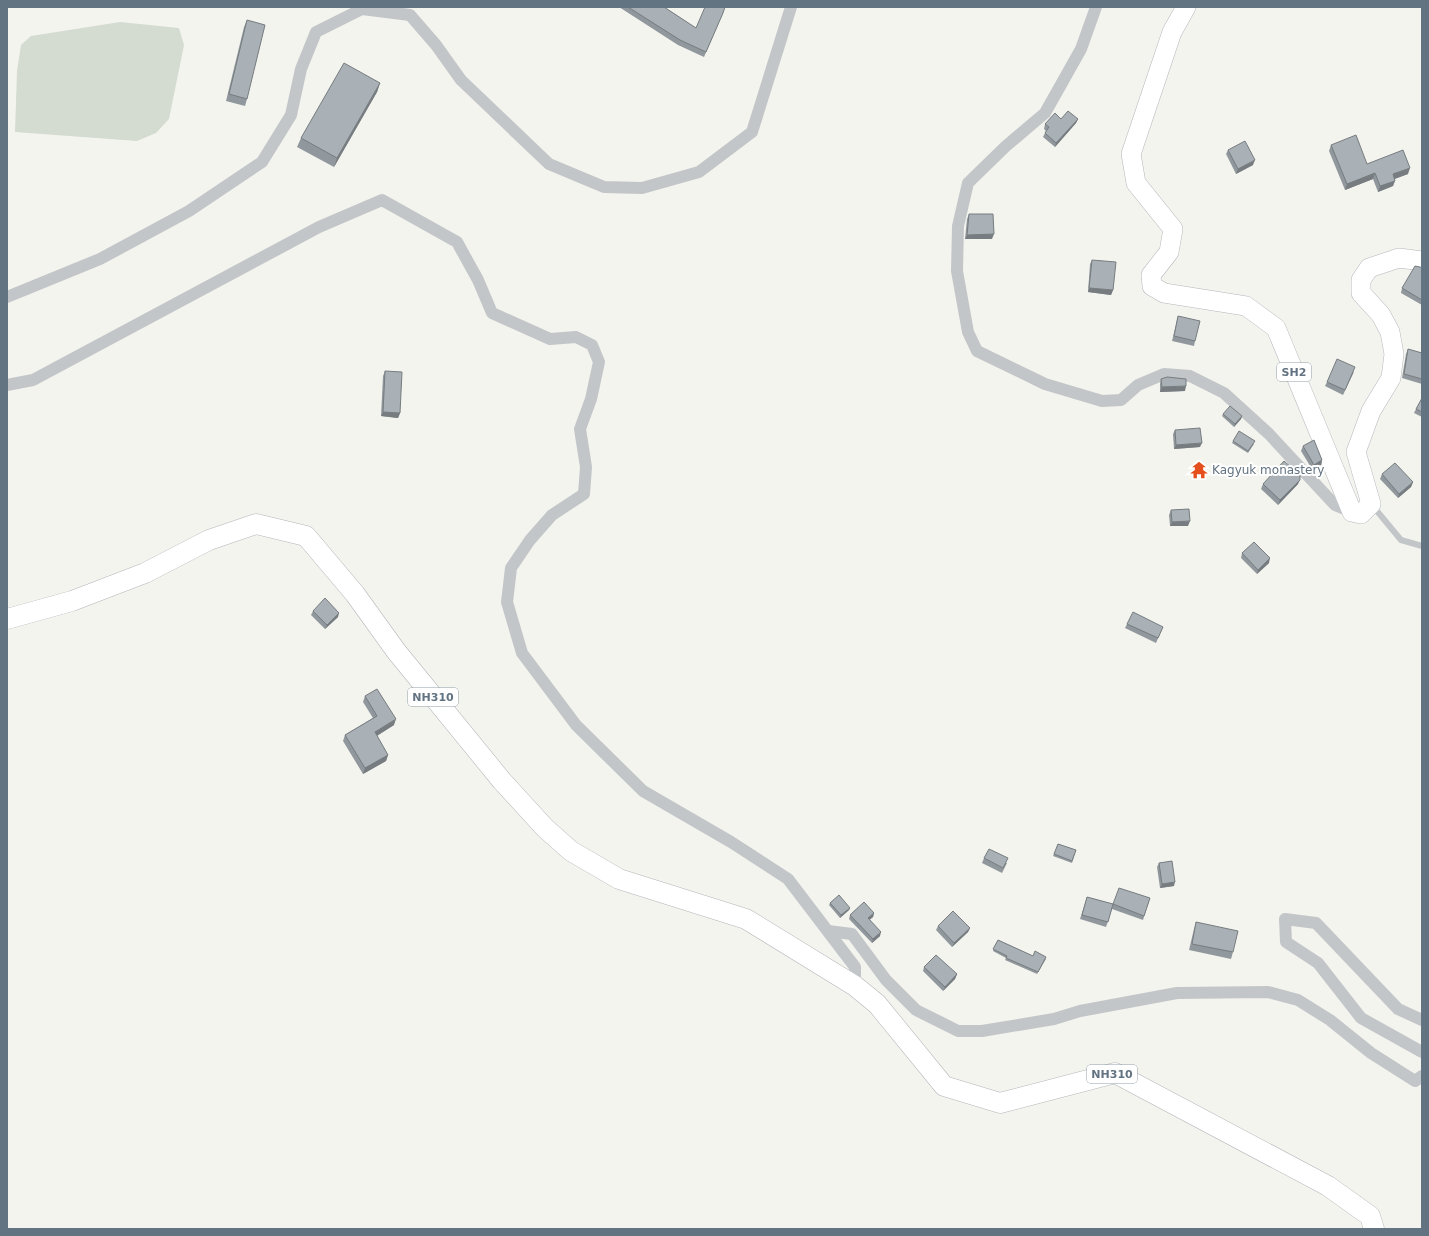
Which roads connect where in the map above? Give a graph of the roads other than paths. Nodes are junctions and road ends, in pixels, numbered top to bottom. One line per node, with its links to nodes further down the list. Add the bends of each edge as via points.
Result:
1 (791, 7): 5 (street, via 752,132 699,172 642,188 604,187 549,164 461,80 410,15 362,9 316,32 301,69 291,115 262,162 190,211 106,255)
2 (1096, 7): 8 (street, via 1081,49 1045,113 968,183 958,226 957,271 968,332 977,351 1045,384 1102,401 1121,400 1138,385 1164,374 1190,376 1224,393 1269,434 1335,505)
3 (1186, 7): 8 (main road, SH2, via 1172,32 1131,154 1136,183 1173,229 1169,252 1151,275 1152,286 1164,293 1246,306 1276,328)
4 (1422, 261): 7 (main road, via 1399,258 1368,268 1361,280 1361,293 1381,314 1390,332 1394,354 1391,378 1371,411 1356,452)
5 (7, 297)
6 (7, 386): 11 (street, via 33,380 319,227 382,200 457,242 478,280 492,313 550,339 576,338 592,345 599,362 580,429 586,467 584,494 552,515 530,540 511,568 507,602 522,652 576,725 643,791 731,842 788,880)
7 (1371, 504): 8 (main road, via 1361,514); 9 (lane, via 1401,540)
8 (1352, 512)
9 (1422, 546)
10 (7, 619): 12 (highway, NH310, via 72,601 145,573 209,540 256,524 306,536 355,594 396,651 502,781 545,828 571,851 618,879 746,919)
11 (828, 931): 12 (street, via 855,967); 15 (street, via 852,934 886,980 916,1010 958,1031 982,1031 1054,1019 1080,1011 1177,993 1268,992 1298,1000 1330,1020 1371,1053 1415,1081)
12 (855, 986): 16 (highway, NH310, via 877,1004 944,1086 1000,1102 1114,1073 1328,1186 1370,1216)
13 (1422, 1020): 14 (street, via 1398,1009 1316,923 1285,919 1286,942 1318,963 1361,1018)
14 (1422, 1052)
15 (1422, 1076)
16 (1374, 1229)

